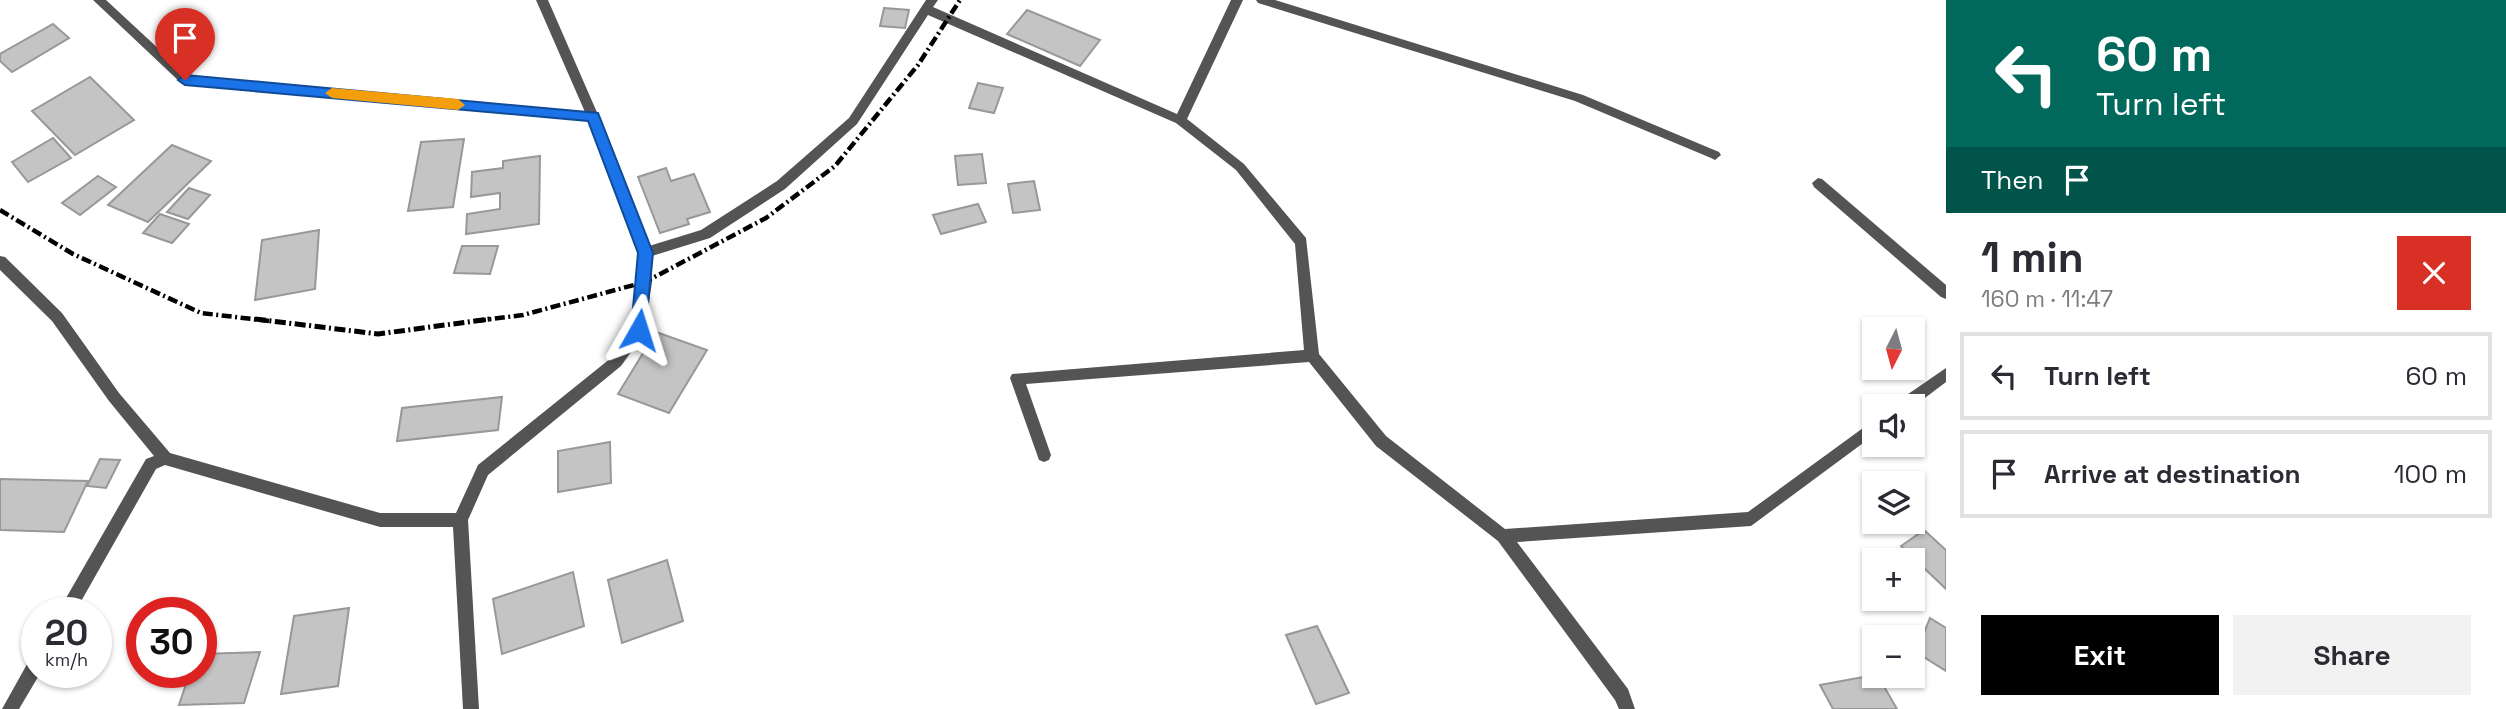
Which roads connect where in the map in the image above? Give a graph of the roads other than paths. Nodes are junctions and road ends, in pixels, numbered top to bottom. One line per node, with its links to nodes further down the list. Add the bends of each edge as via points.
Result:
1 (99, 0): 6 (street, via 185,80)
2 (542, 0): 6 (street)
3 (1237, 0): 7 (street)
4 (1262, 0): 8 (street, via 1579,98)
5 (929, 4): 7 (street); 10 (street, via 853,121 781,185 705,234)
6 (593, 117): 10 (street)
7 (1180, 120): 13 (street, via 1240,167 1301,242)
8 (1715, 155)
9 (1818, 183): 12 (street)
10 (645, 253): 19 (street, via 639,330 617,362 483,470)
11 (0, 261): 18 (street, via 57,317)
12 (1946, 293)
13 (1312, 356): 17 (street, via 1017,378); 20 (street, via 1381,441)
14 (1946, 374): 15 (street)
15 (1919, 394)
16 (1862, 436): 20 (street, via 1751,519)
17 (1044, 455)
18 (165, 458): 19 (street, via 380,520); 21 (street, via 151,464)
19 (460, 520): 24 (street)
20 (1503, 536): 25 (street, via 1622,695)
21 (75, 597)
22 (22, 688): 23 (street)
23 (10, 709)
24 (471, 709)
25 (1627, 709)

